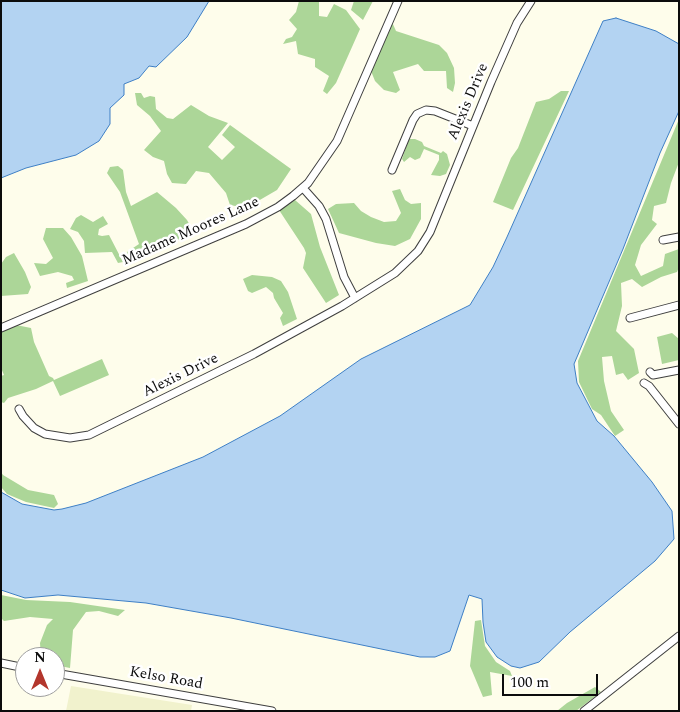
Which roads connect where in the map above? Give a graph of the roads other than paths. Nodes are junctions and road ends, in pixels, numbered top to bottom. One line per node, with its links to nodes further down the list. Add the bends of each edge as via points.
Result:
1 (398, 1): 5 (street, Madame Moores Lane, via 337,141)
2 (531, 1): 3 (street, Alexis Drive, via 517,23)
3 (473, 126): 4 (street, via 435,110 417,114); 8 (street, Alexis Drive, via 430,232 418,251 395,273)
4 (392, 170)
5 (303, 188): 8 (street, via 326,219 344,277); 11 (street, Madame Moores Lane, via 278,207 246,224)
6 (679, 237): 7 (street)
7 (663, 240)
8 (355, 298): 15 (street, Alexis Drive, via 254,354 89,435 70,438 45,434 34,428)
9 (679, 305): 10 (street)
10 (630, 318)
11 (1, 328)
12 (679, 370): 13 (street, via 653,375)
13 (650, 372)
14 (644, 383): 16 (street)
15 (19, 410)
16 (679, 424)
17 (679, 636): 22 (street)
18 (1, 663): 19 (street)
19 (15, 666)
20 (65, 675): 21 (street, Kelso Road)
21 (272, 711)
22 (584, 711)

